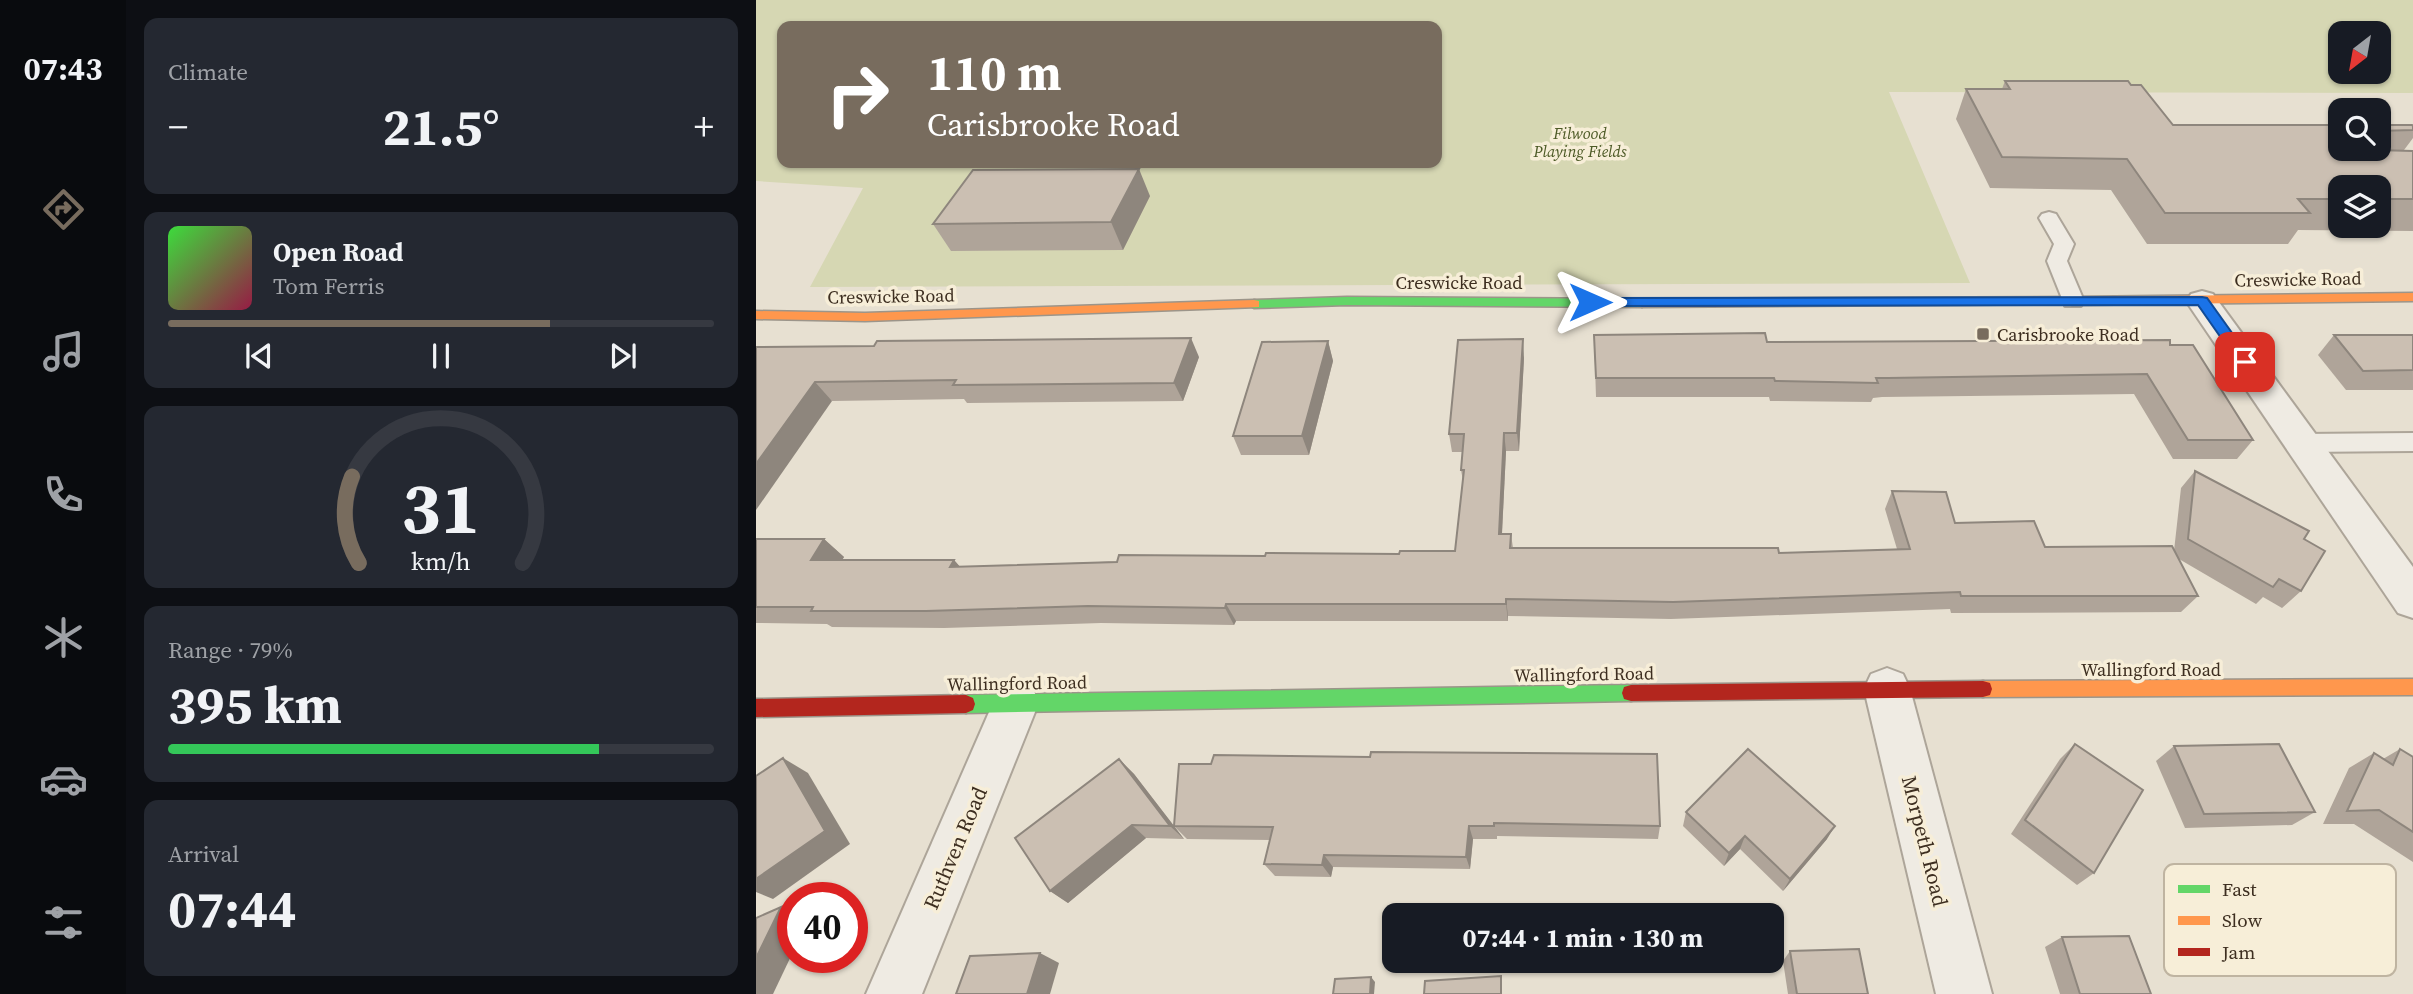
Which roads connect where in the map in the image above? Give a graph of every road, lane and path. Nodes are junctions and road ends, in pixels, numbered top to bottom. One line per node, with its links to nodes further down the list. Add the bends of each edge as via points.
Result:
1 (2049, 218): 3 (lane, via 2064,244 2057,261)
2 (2413, 296): 4 (street, Creswicke Road)
3 (2073, 300): 4 (street, Creswicke Road); 5 (street, Creswicke Road, via 1860,304 1347,301 865,317)
4 (2202, 301): 7 (street)
5 (756, 315)
6 (2413, 442): 7 (lane)
7 (2302, 443): 8 (street)
8 (2413, 600)
9 (2413, 687): 10 (street, Wallingford Road)
10 (1887, 689): 11 (street, Wallingford Road); 14 (street, Morpeth Road)
11 (1016, 702): 12 (street, Wallingford Road); 13 (street, Ruthven Road)
12 (756, 708)
13 (894, 994)
14 (1964, 994)

